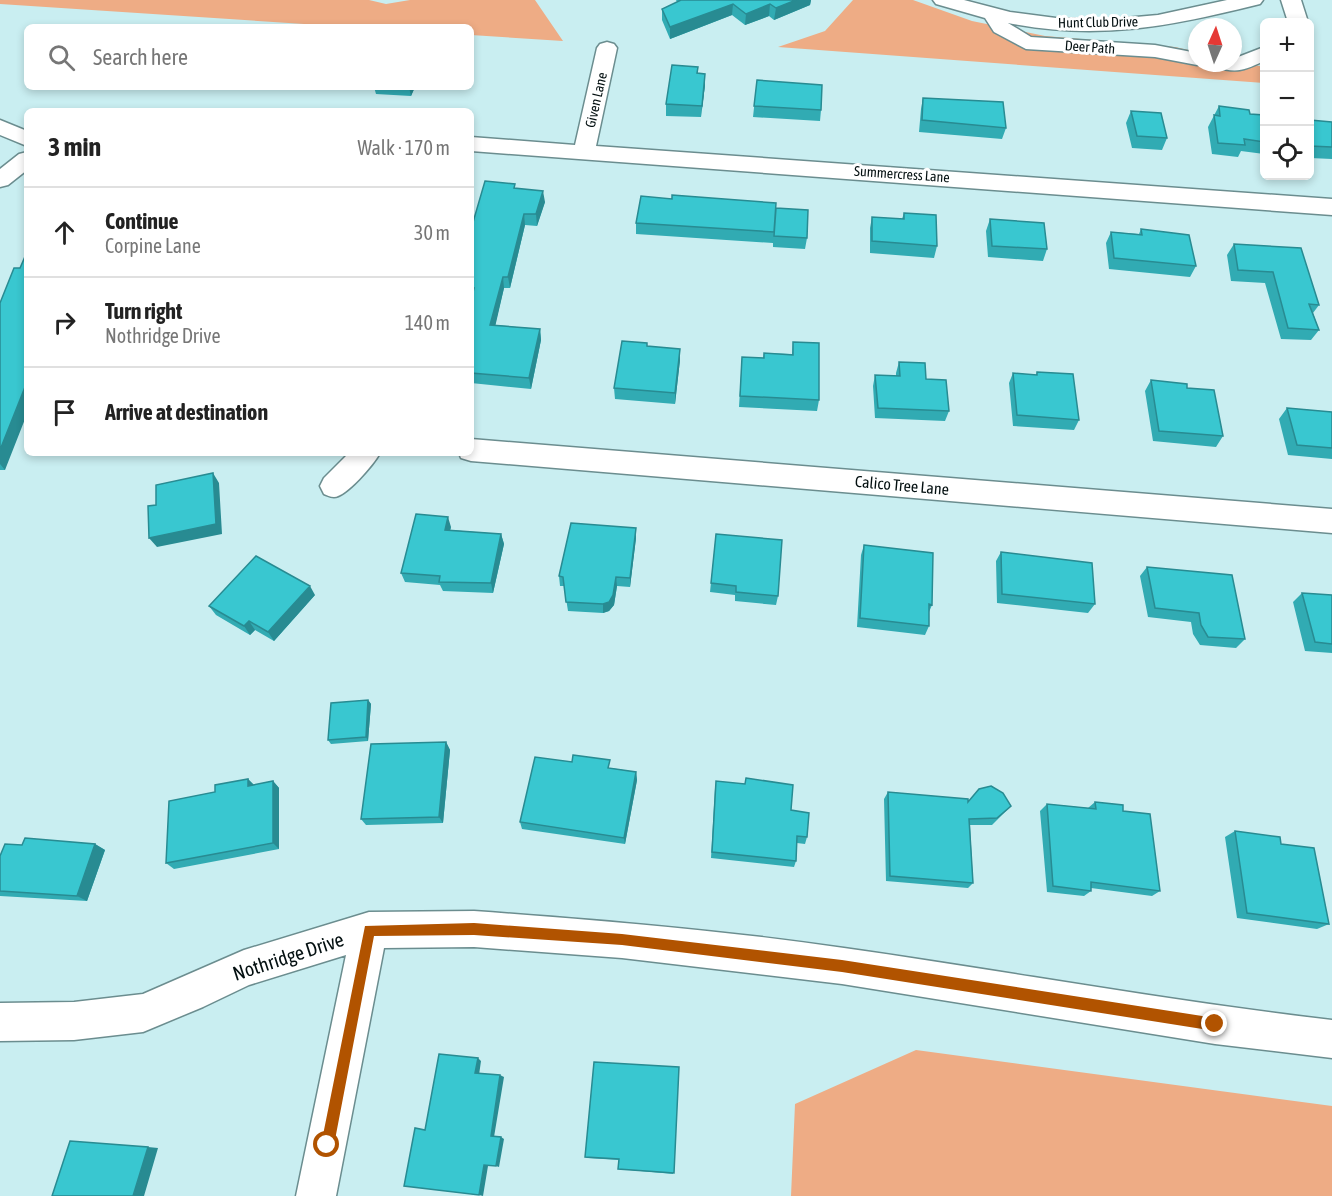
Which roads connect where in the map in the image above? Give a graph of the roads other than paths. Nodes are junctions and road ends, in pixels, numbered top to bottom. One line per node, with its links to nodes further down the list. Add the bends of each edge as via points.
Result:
1 (943, 0): 5 (street, Hunt Club Drive)
2 (1160, 0): 7 (street)
3 (1253, 0): 7 (street, Hunt Club Drive)
4 (1291, 0): 6 (street)
5 (993, 15): 7 (street, Hunt Club Drive, via 1072,25 1126,25); 10 (street, Deer Path, via 1002,28 1026,43 1155,51)
6 (1297, 18)
7 (1167, 19)
8 (607, 48): 15 (street, Given Lane)
9 (1260, 55): 11 (street)
10 (1188, 57)
11 (1242, 64)
12 (0, 127): 13 (street)
13 (24, 139)
14 (474, 144): 15 (street, Summercress Lane)
15 (584, 152): 18 (street, Summercress Lane)
16 (24, 161): 17 (street)
17 (0, 180)
18 (1332, 207)
19 (474, 450): 22 (street, Calico Tree Lane)
20 (363, 456): 21 (street)
21 (334, 486)
22 (1332, 521)
23 (369, 930): 24 (street, Nothridge Drive, via 244,968 143,1013 74,1021); 25 (street, Nothridge Drive, via 474,929 622,940 842,966); 26 (street)
24 (0, 1022)
25 (1332, 1039)
26 (316, 1196)

